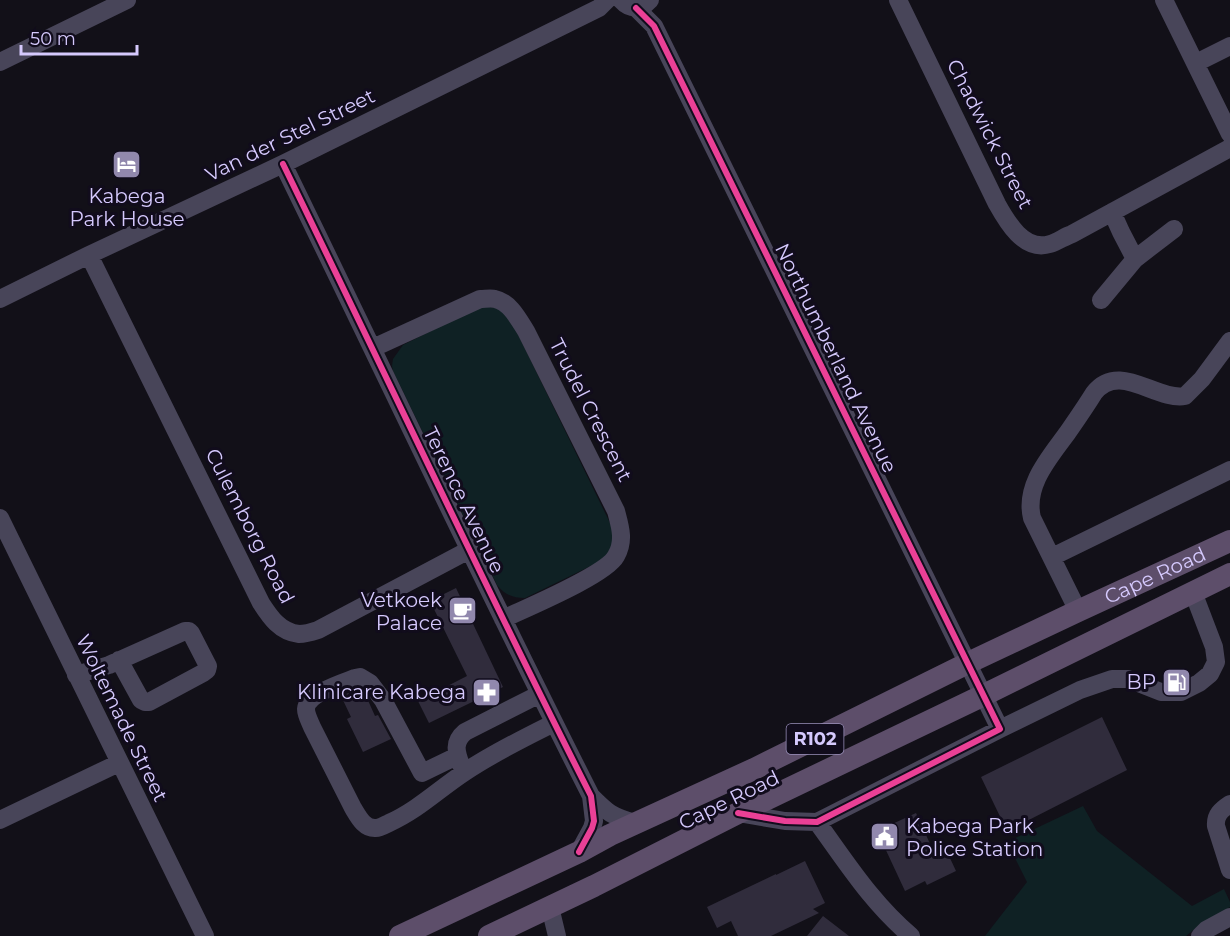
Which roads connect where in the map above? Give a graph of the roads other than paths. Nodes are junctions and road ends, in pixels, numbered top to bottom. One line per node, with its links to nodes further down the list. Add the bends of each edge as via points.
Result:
1 (127, 0): 7 (street)
2 (898, 0): 12 (street, Chadwick Street, via 997,204 1017,234 1031,243 1048,245)
3 (1164, 0): 8 (street)
4 (637, 3): 5 (street, Van der Stel Street); 30 (street, Northumberland Avenue, via 654,26)
5 (603, 4): 11 (street, Van der Stel Street)
6 (1230, 46): 8 (street)
7 (0, 62)
8 (1196, 63): 9 (street)
9 (1230, 134)
10 (1230, 148): 12 (street, Chadwick Street)
11 (283, 164): 14 (street, Van der Stel Street); 19 (street, Terence Avenue)
12 (1112, 212): 15 (street)
13 (1174, 229): 15 (street)
14 (89, 255): 16 (street, Van der Stel Street); 23 (street, Culemborg Road, via 272,620 300,634 318,630)
15 (1135, 259): 17 (street)
16 (0, 299)
17 (1101, 300)
18 (1230, 341): 24 (street, via 1185,396 1172,397 1127,381 1109,382 1097,389 1041,470 1032,492 1032,518)
19 (373, 348): 23 (street, Terence Avenue); 28 (street, Trudel Crescent, via 480,299 502,302 526,331 616,511 622,532 615,559 593,576)
20 (1230, 470): 24 (street)
21 (0, 519): 31 (street, Woltemade Street)
22 (1230, 541): 27 (main road, Cape Road / R102)
23 (469, 550): 28 (street, Terence Avenue)
24 (1052, 557): 27 (street)
25 (1230, 574): 26 (main road, Cape Road / R102)
26 (1193, 592): 33 (main road, Cape Road / R102); 35 (street, via 1216,662 1199,684 1181,693 1161,692 1128,679 1112,679 1080,690)
27 (1078, 611): 30 (main road, Cape Road / R102)
28 (503, 619): 32 (street, Terence Avenue)
29 (119, 660): 29 (street, via 189,631 208,666 203,673 145,702); 31 (street)
30 (968, 663): 33 (street, Northumberland Avenue); 43 (main road, Cape Road / R102)
31 (76, 675): 36 (street, Woltemade Street)
32 (540, 694): 34 (street, Terence Avenue); 37 (street, via 459,737 456,748)
33 (984, 695): 35 (street, Northumberland Avenue); 40 (main road, Cape Road / R102)
34 (554, 723): 37 (street); 38 (street, Terence Avenue)
35 (1000, 729): 42 (street)
36 (119, 762): 41 (street); 48 (street, Woltemade Street)
37 (461, 764): 37 (street, via 422,774 383,700 370,682 360,677 322,692 306,708 312,728 353,808 370,827 401,818 426,802)
38 (591, 796): 43 (street, Terence Avenue, via 616,818); 44 (street, Terence Avenue, via 594,821)
39 (1230, 804): 45 (street, via 1219,813 1216,826)
40 (738, 813): 42 (street); 46 (main road, Cape Road / R102)
41 (0, 819)
42 (817, 822): 52 (street, via 873,899)
43 (636, 823): 44 (main road, Cape Road / R102)
44 (579, 852): 49 (main road, Cape Road / R102)
45 (1230, 870)
46 (550, 907): 50 (main road, Cape Road / R102); 51 (street)
47 (1230, 917): 53 (street)
48 (205, 936)
49 (400, 936)
50 (489, 936)
51 (557, 936)
52 (911, 936)
53 (1200, 936)

